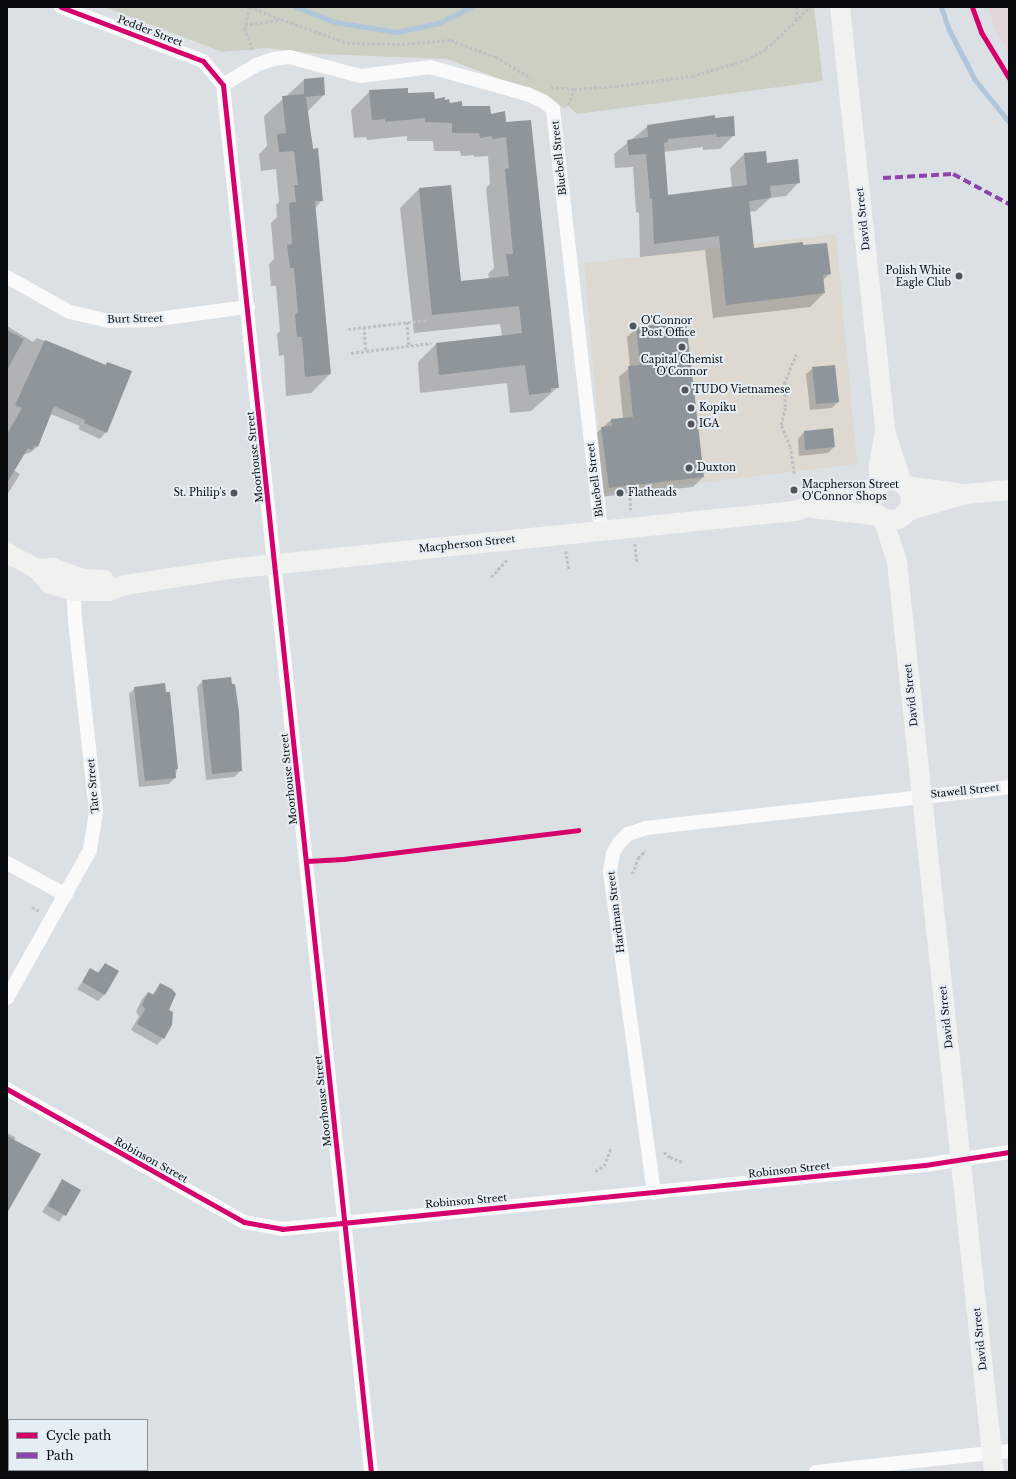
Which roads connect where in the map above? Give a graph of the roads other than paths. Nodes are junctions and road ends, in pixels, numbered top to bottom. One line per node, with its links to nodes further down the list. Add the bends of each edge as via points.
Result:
1 (61, 7): 3 (street, Pedder Street, via 204,61)
2 (840, 7): 6 (street, David Street)
3 (223, 85): 5 (street, Moorhouse Street); 14 (street, Bluebell Street, via 256,65 289,57 361,76 430,66 527,94 543,101 553,110)
4 (7, 277): 5 (street, Burt Street, via 70,312 108,321 150,320)
5 (248, 307): 17 (street, Moorhouse Street)
6 (885, 431): 7 (street, David Street); 8 (street, David Street)
7 (903, 484): 8 (street, via 892,480); 10 (street); 12 (street, via 911,498)
8 (877, 487): 11 (street, Macpherson Street, via 853,491); 13 (street, via 872,505)
9 (1009, 490): 10 (street)
10 (966, 494): 12 (street)
11 (810, 508): 13 (street, Macpherson Street); 14 (street, Macpherson Street)
12 (906, 512): 13 (street, via 893,520); 16 (street, David Street)
13 (881, 517): 16 (street, David Street)
14 (601, 529): 17 (street, Macpherson Street)
15 (7, 553): 18 (street, Macpherson Street, via 37,569 53,568)
16 (896, 562): 20 (street, David Street)
17 (275, 565): 18 (street, Macpherson Street, via 125,585 111,580); 28 (street, Moorhouse Street)
18 (73, 583): 22 (street, Tate Street, via 96,811 90,850)
19 (1009, 787): 20 (street, Stawell Street)
20 (922, 796): 26 (street, David Street); 27 (street, Hardman Street, via 646,828 628,834 619,843 613,853 610,872)
21 (7, 863): 22 (street)
22 (66, 894): 23 (street, Tate Street)
23 (7, 998)
24 (7, 1089): 28 (street, Robinson Street, via 244,1222 282,1229)
25 (1009, 1152): 26 (street, Robinson Street)
26 (961, 1161): 27 (street, Robinson Street); 29 (street, David Street)
27 (654, 1193): 28 (street, Robinson Street)
28 (345, 1223): 30 (street, Moorhouse Street)
29 (999, 1459): 31 (street)
30 (371, 1472)
31 (816, 1472)

